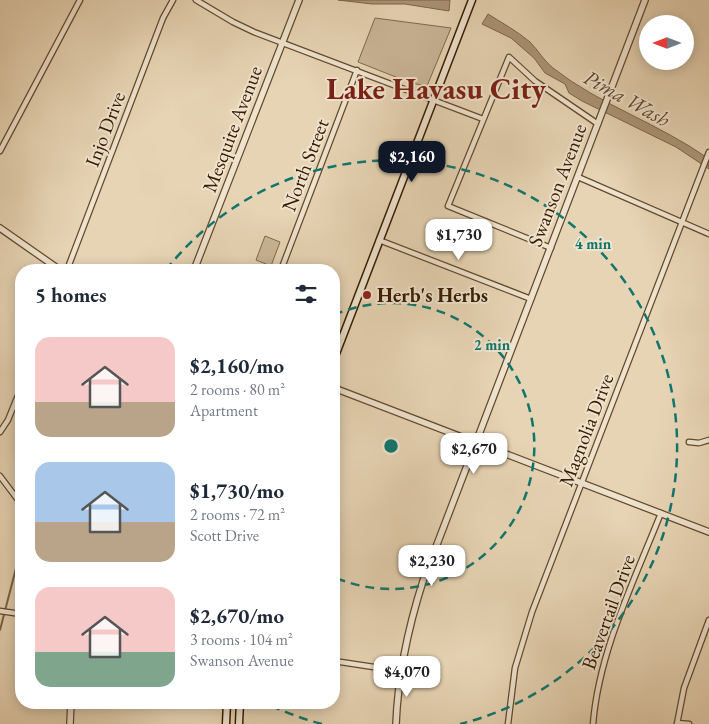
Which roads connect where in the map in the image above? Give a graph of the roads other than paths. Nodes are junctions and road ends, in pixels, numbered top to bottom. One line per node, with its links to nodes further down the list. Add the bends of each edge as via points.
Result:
1 (80, 0): 12 (street)
2 (173, 0): 21 (street, Injo Drive, via 163,18)
3 (196, 0): 7 (street, via 233,22)
4 (299, 0): 7 (street, Mesquite Avenue)
5 (472, 0): 9 (main road)
6 (645, 0): 11 (street, Swanson Avenue)
7 (283, 42): 8 (street); 22 (street, Mesquite Avenue)
8 (357, 70): 9 (street); 23 (street, North Street)
9 (433, 100): 10 (street); 18 (main road)
10 (483, 119): 11 (street, via 509,57 535,81); 19 (street, via 448,206)
11 (598, 124): 14 (street, Swanson Avenue)
12 (0, 151)
13 (709, 152): 15 (street, Magnolia Drive)
14 (578, 177): 15 (street); 19 (street, Swanson Avenue)
15 (681, 221): 17 (street); 33 (street, Magnolia Drive)
16 (0, 228): 20 (street)
17 (709, 234)
18 (379, 240): 24 (street); 25 (main road)
19 (550, 248): 24 (street, Swanson Avenue)
20 (51, 264)
21 (69, 264)
22 (196, 264)
23 (283, 264)
24 (531, 299): 30 (street, Swanson Avenue)
25 (340, 343)
26 (340, 390): 30 (street)
27 (15, 403): 28 (street)
28 (0, 432)
29 (709, 440): 31 (street)
30 (476, 442): 33 (street); 41 (street, Swanson Avenue, via 422,581)
31 (689, 442)
32 (0, 476): 34 (street)
33 (582, 483): 35 (street); 50 (street, Magnolia Drive, via 523,640)
34 (15, 496)
35 (661, 514): 36 (street); 51 (street, Beavertail Drive, via 603,666)
36 (709, 532)
37 (0, 611): 38 (street)
38 (15, 613)
39 (709, 622): 45 (street, via 684,688)
40 (340, 662): 41 (street)
41 (400, 671): 49 (street, Swanson Avenue)
42 (71, 709): 46 (street)
43 (227, 709): 47 (main road)
44 (240, 709): 48 (main road)
45 (677, 723): 52 (street)
46 (70, 724)
47 (226, 724)
48 (239, 724)
49 (396, 724)
50 (508, 724)
51 (593, 724)
52 (689, 724)

